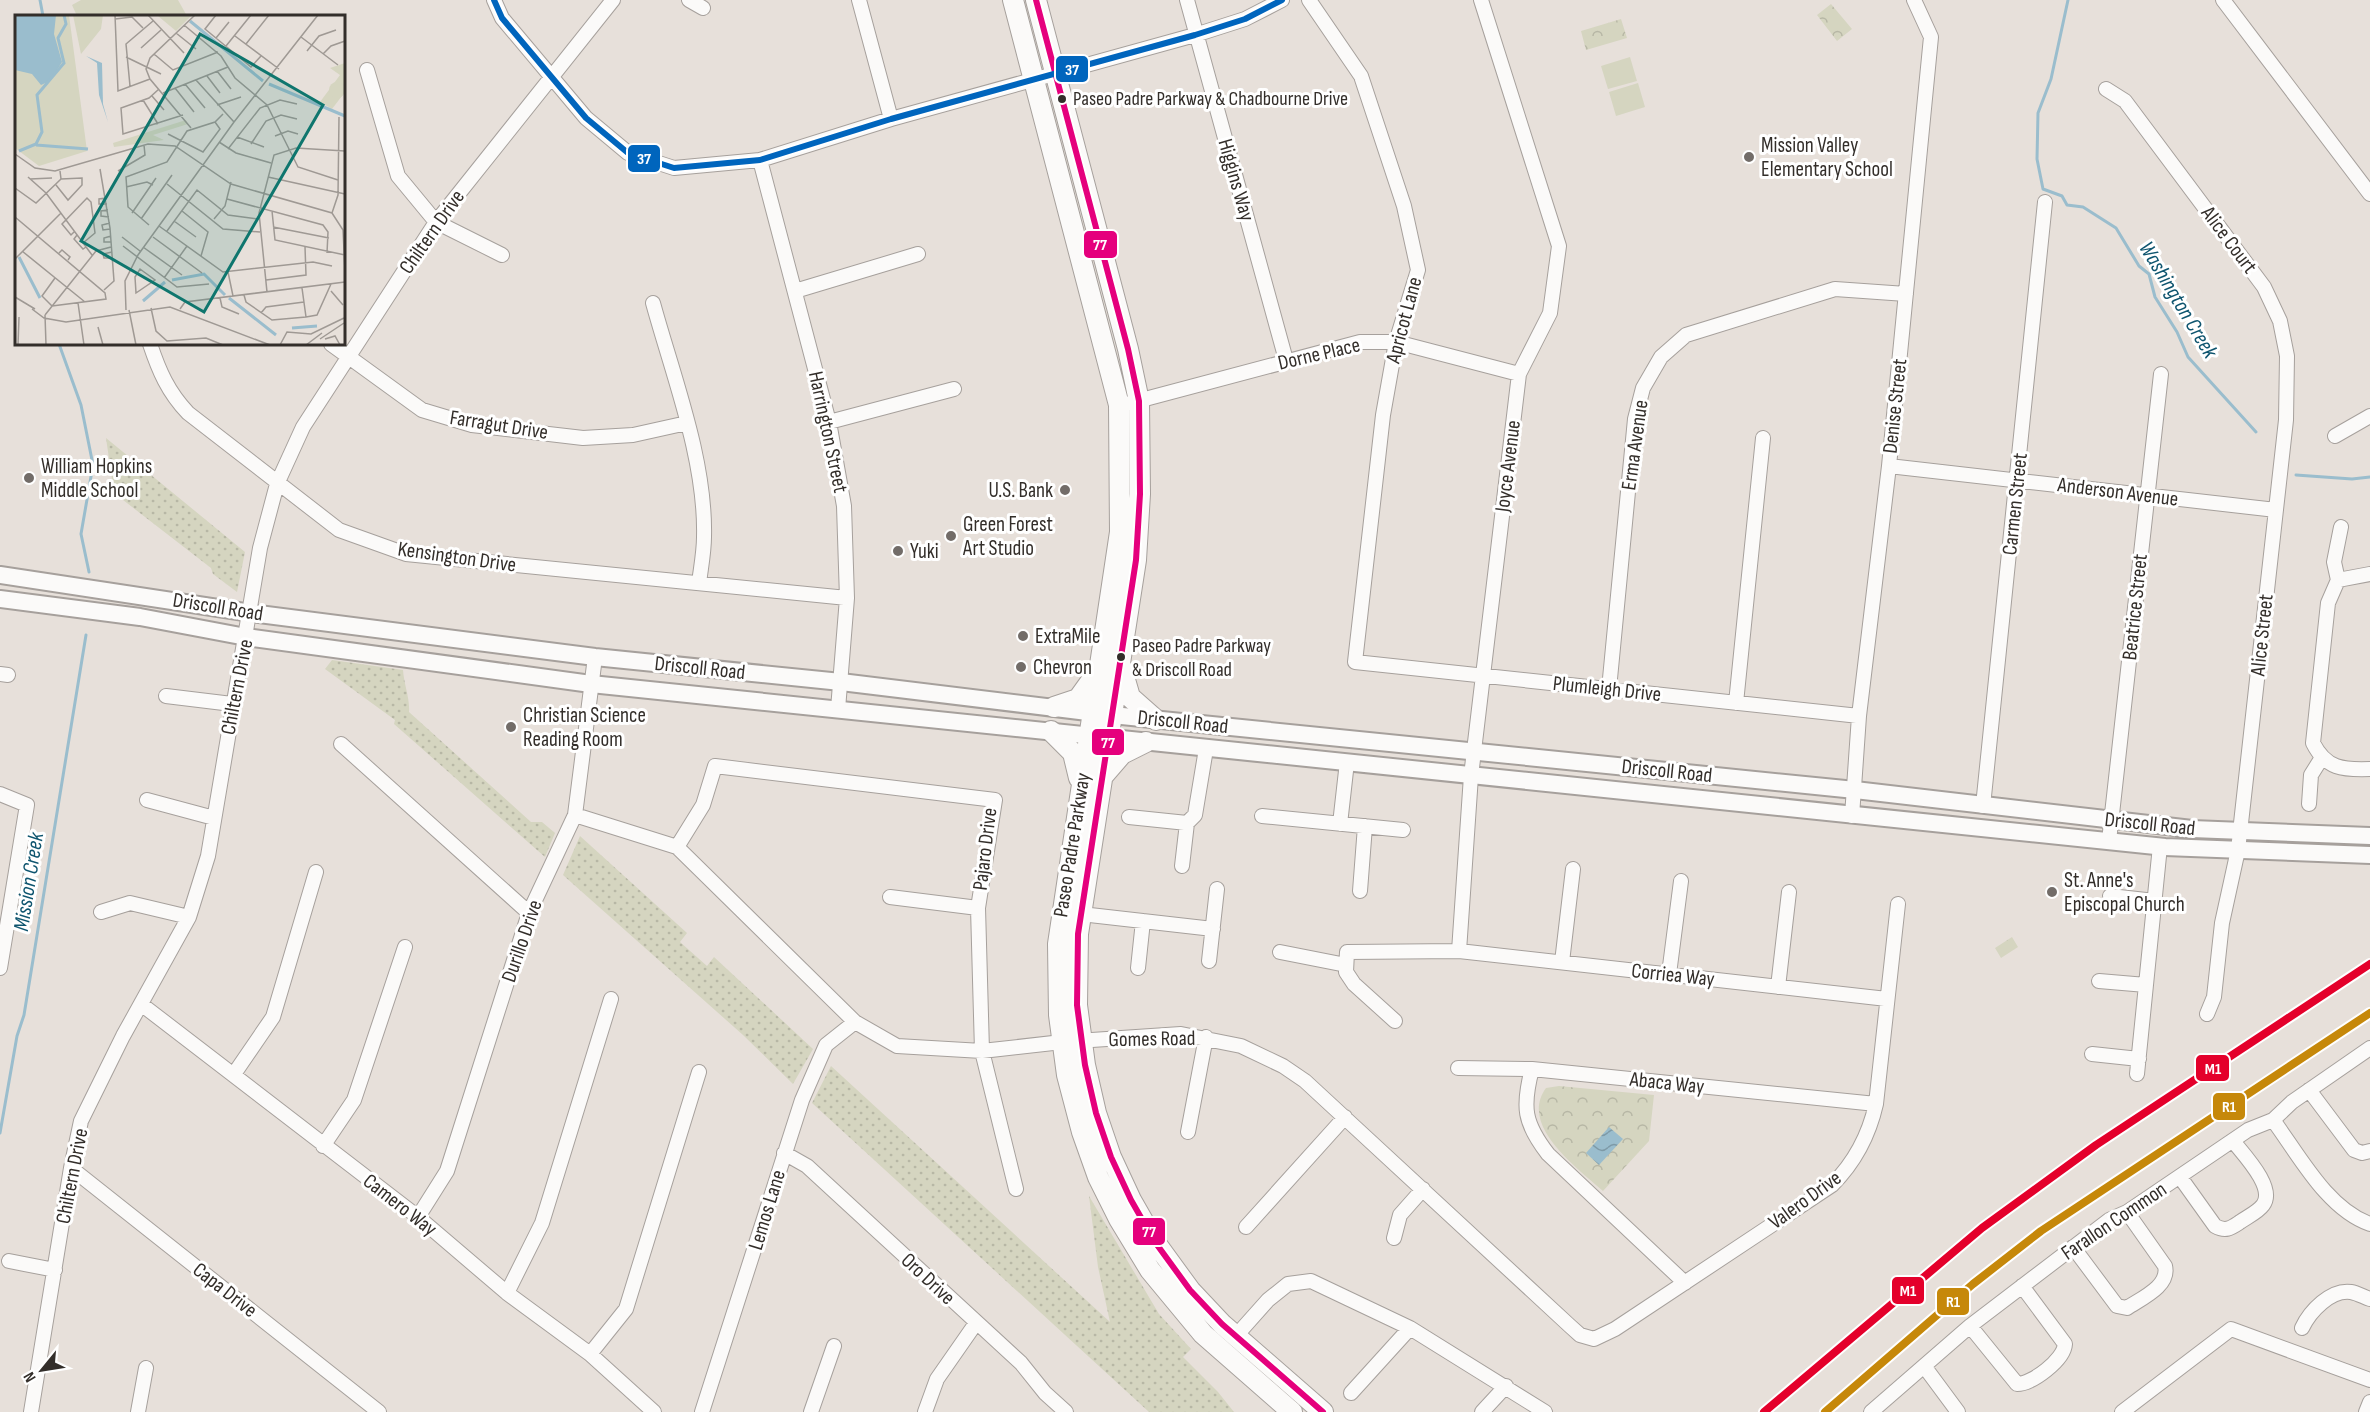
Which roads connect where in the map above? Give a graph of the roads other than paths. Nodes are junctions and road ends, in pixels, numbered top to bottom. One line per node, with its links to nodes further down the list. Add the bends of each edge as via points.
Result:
1 (494, 0): 17 (street, via 502,18)
2 (613, 0): 17 (street, Chiltern Drive)
3 (689, 0): 13 (street)
4 (859, 0): 20 (street)
5 (1013, 0): 18 (main road, Paseo Padre Parkway)
6 (1036, 0): 16 (main road, Paseo Padre Parkway)
7 (1187, 0): 14 (street, Higgins Way)
8 (1282, 0): 14 (street, via 1245,20)
9 (1310, 0): 30 (street, Apricot Lane, via 1361,76 1404,206 1418,270)
10 (1481, 0): 35 (street, Joyce Avenue, via 1559,246 1550,313)
11 (1914, 0): 28 (street, Denise Street, via 1931,37)
12 (2223, 0): 22 (street)
13 (703, 8)
14 (1195, 35): 16 (street); 34 (street, Higgins Way)
15 (367, 70): 24 (street, via 398,176)
16 (1056, 72): 18 (street); 38 (main road, Paseo Padre Parkway)
17 (550, 76): 21 (street, via 586,118 628,153 674,168); 24 (street, Chiltern Drive)
18 (1034, 78): 20 (street); 39 (main road, Paseo Padre Parkway)
19 (2106, 89): 41 (street, Alice Court, via 2125,102 2264,287 2280,321 2288,356)
20 (891, 119): 21 (street)
21 (760, 160): 27 (street, Harrington Street)
22 (2370, 194)
23 (2045, 202): 47 (street, Carmen Street)
24 (436, 222): 26 (street); 33 (street, Chiltern Drive)
25 (918, 254): 27 (street)
26 (502, 255)
27 (795, 291): 42 (street, Harrington Street)
28 (1906, 294): 46 (street, Denise Street); 67 (street, Erma Avenue, via 1835,289 1686,335 1661,357 1643,388 1635,419)
29 (653, 303): 43 (street)
30 (1396, 342): 34 (street, Dorne Place, via 1360,342); 35 (street, Dorne Place); 62 (street, Apricot Lane, via 1383,415)
31 (150, 345): 48 (street, Kensington Drive, via 172,397)
32 (332, 345): 33 (street, Farragut Drive)
33 (348, 358): 43 (street, Farragut Drive, via 422,410 472,425 583,438 633,435); 48 (street, Chiltern Drive, via 303,427)
34 (1286, 360): 38 (street, Dorne Place)
35 (1519, 374): 64 (street, Joyce Avenue)
36 (2160, 374): 49 (street, Beatrice Street)
37 (954, 389): 42 (street)
38 (1139, 401): 39 (street, Dorne Place); 61 (main road, Paseo Padre Parkway, via 1136,560)
39 (1119, 405): 63 (main road, Paseo Padre Parkway, via 1120,532)
40 (2370, 416): 44 (street)
41 (2286, 420): 50 (street, Alice Street)
42 (829, 422): 56 (street, Harrington Street, via 844,506)
43 (687, 423): 55 (street, via 700,484 704,536)
44 (2335, 436)
45 (1763, 438): 69 (street)
46 (1889, 466): 47 (street, Anderson Avenue); 74 (street, Denise Street)
47 (2018, 481): 49 (street, Anderson Avenue); 92 (street, Carmen Street)
48 (277, 484): 55 (street, Kensington Drive, via 339,530 406,554); 58 (street, Chiltern Drive, via 260,548)
49 (2147, 496): 50 (street, Anderson Avenue); 98 (street, Beatrice Street)
50 (2276, 510): 103 (street, Alice Street)
51 (2341, 527): 54 (street, via 2334,562)
52 (2370, 574): 54 (street)
53 (0, 575): 58 (street, Driscoll Road)
54 (2338, 580): 82 (street, via 2328,603 2313,743)
55 (699, 583): 56 (street, Kensington Drive)
56 (847, 598): 65 (street, Harrington Street)
57 (0, 599): 59 (street, Driscoll Road)
58 (251, 613): 59 (street, Chiltern Drive); 60 (street, Driscoll Road)
59 (246, 637): 66 (street, Driscoll Road); 70 (street, Chiltern Drive)
60 (595, 657): 65 (street, Driscoll Road); 66 (street, Durillo Drive)
61 (1120, 662): 73 (main road, Paseo Padre Parkway); 75 (main road, via 1130,697)
62 (1355, 662): 64 (street, Plumleigh Drive)
63 (1100, 667): 71 (main road, via 1078,699); 73 (main road, Paseo Padre Parkway)
64 (1484, 676): 67 (street, Plumleigh Drive); 81 (street, Joyce Avenue)
65 (841, 682): 71 (street, Driscoll Road); 72 (street, Harrington Street)
66 (591, 684): 72 (street, Driscoll Road); 93 (street, Durillo Drive)
67 (1609, 689): 69 (street, Plumleigh Drive)
68 (166, 696): 70 (street)
69 (1736, 703): 74 (street, Plumleigh Drive)
70 (232, 704): 97 (street, Chiltern Drive)
71 (1054, 707): 73 (street, Driscoll Road)
72 (838, 709): 76 (street, Driscoll Road)
73 (1102, 714): 75 (street, Driscoll Road); 77 (main road, Paseo Padre Parkway)
74 (1858, 716): 88 (street, Denise Street)
75 (1156, 720): 81 (street, Driscoll Road)
76 (1051, 731): 77 (street, Driscoll Road); 87 (main road, via 1073,753)
77 (1099, 736): 78 (street, Driscoll Road); 86 (main road, Paseo Padre Parkway); 87 (main road, Paseo Padre Parkway)
78 (1146, 742): 80 (street, Driscoll Road); 86 (main road, via 1122,754)
79 (341, 744): 123 (street)
80 (1206, 749): 83 (street, Driscoll Road); 99 (street, via 1195,815)
81 (1475, 751): 85 (street, Joyce Avenue); 88 (street, Driscoll Road)
82 (2321, 759): 84 (street, via 2342,768); 91 (street, via 2311,775)
83 (1347, 762): 85 (street, Driscoll Road); 100 (street)
84 (2370, 769)
85 (1471, 776): 95 (street, Driscoll Road); 129 (street, Joyce Avenue)
86 (1101, 778): 124 (main road, Paseo Padre Parkway)
87 (1081, 786): 147 (main road, Paseo Padre Parkway, via 1058,944 1057,991)
88 (1855, 790): 92 (street, Driscoll Road); 95 (street, Denise Street)
89 (0, 794): 134 (street, via 27,805)
90 (147, 800): 97 (street)
91 (2308, 804)
92 (1983, 806): 98 (street, Driscoll Road)
93 (575, 815): 107 (street, Gomes Road); 123 (street, Durillo Drive)
94 (1262, 816): 100 (street)
95 (1852, 816): 105 (street, Driscoll Road)
96 (1129, 817): 99 (street)
97 (214, 818): 125 (street, Chiltern Drive, via 208,856)
98 (2112, 820): 103 (street, Driscoll Road); 105 (street, Beatrice Street)
99 (1187, 823): 110 (street)
100 (1340, 824): 101 (street)
101 (1365, 826): 102 (street); 115 (street)
102 (1403, 830)
103 (2240, 832): 104 (street, Driscoll Road); 108 (street, Alice Street)
104 (2370, 836)
105 (2109, 841): 106 (street, Driscoll Road)
106 (2160, 846): 108 (street, Driscoll Road); 119 (street)
107 (677, 847): 121 (street, Pajaro Drive, via 703,805 715,766 995,800); 145 (street, Gomes Road)
108 (2238, 850): 109 (street, Driscoll Road); 143 (street, Alice Street, via 2222,923 2214,997)
109 (2370, 855)
110 (1182, 866)
111 (1573, 869): 132 (street)
112 (316, 872): 156 (street, via 273,1017)
113 (1681, 881): 136 (street)
114 (1217, 889): 127 (street)
115 (1360, 891)
116 (1790, 892): 139 (street)
117 (2110, 896): 119 (street)
118 (890, 897): 121 (street)
119 (2155, 901): 138 (street)
120 (1898, 904): 141 (street, Valero Drive)
121 (978, 908): 149 (street, Pajaro Drive)
122 (101, 912): 125 (street, via 130,903)
123 (529, 913): 172 (street, Durillo Drive, via 447,1171)
124 (1081, 914): 126 (street); 147 (main road, Paseo Padre Parkway)
125 (189, 917): 142 (street, Chiltern Drive)
126 (1143, 921): 127 (street); 135 (street)
127 (1213, 929): 131 (street)
128 (405, 947): 164 (street, via 354,1100)
129 (1459, 951): 132 (street, Corriea Way); 133 (street, Corriea Way, via 1347,952)
130 (1280, 952): 133 (street)
131 (1209, 961)
132 (1562, 962): 136 (street, Corriea Way)
133 (1346, 965): 144 (street, via 1354,984)
134 (0, 968)
135 (1138, 968)
136 (1669, 974): 139 (street, Corriea Way)
137 (2099, 981): 138 (street)
138 (2146, 985): 151 (street)
139 (1778, 987): 141 (street, Corriea Way)
140 (611, 999): 182 (street, via 542,1223)
141 (1887, 999): 159 (street, Valero Drive)
142 (141, 1004): 156 (street, Camero Way); 167 (street, Chiltern Drive, via 81,1121)
143 (2207, 1014)
144 (1395, 1021)
145 (855, 1022): 149 (street, Gomes Road, via 897,1046); 166 (street, Lemos Lane, via 826,1046)
146 (1206, 1037): 147 (street, Gomes Road, via 1181,1034); 160 (street, Gomes Road, via 1241,1046 1283,1066); 162 (street)
147 (1071, 1041): 149 (street, Gomes Road); 179 (main road, Paseo Padre Parkway, via 1075,1109 1094,1166 1119,1219); 188 (main road, Paseo Padre Parkway, via 1116,1167 1136,1210 1176,1271)
148 (2366, 1051): 152 (street); 158 (street, Farallon Common)
149 (982, 1052): 169 (street, Pajaro Drive)
150 (2092, 1054): 151 (street)
151 (2139, 1059): 157 (street)
152 (2370, 1066)
153 (1458, 1068): 154 (street, Abaca Way)
154 (1532, 1069): 159 (street, Abaca Way); 180 (street, via 1525,1097 1527,1120 1535,1137 1548,1154)
155 (699, 1072): 191 (street, via 626,1309)
156 (234, 1074): 164 (street, Camero Way)
157 (2137, 1074)
158 (2309, 1090): 161 (street, Farallon Common); 165 (street, via 2354,1150)
159 (1876, 1104): 180 (street, Valero Drive, via 1871,1128 1848,1170 1832,1185)
160 (1345, 1117): 170 (street, Gomes Road); 174 (street)
161 (2273, 1120): 163 (street, Farallon Common); 173 (street, via 2341,1208)
162 (1188, 1132)
163 (2233, 1141): 168 (street, Farallon Common); 168 (street, via 2267,1187 2267,1197 2262,1207 2230,1229 2215,1226)
164 (323, 1146): 172 (street, Camero Way)
165 (2370, 1151)
166 (784, 1153): 184 (street, Oro Drive, via 807,1166); 203 (street, Lemos Lane)
167 (71, 1168): 178 (street, Chiltern Drive); 201 (street, Capa Drive)
168 (2180, 1177): 171 (street, Farallon Common)
169 (1016, 1189)
170 (1423, 1189): 175 (street, via 1400,1215); 189 (street, Gomes Road, via 1580,1335)
171 (2127, 1212): 176 (street, Farallon Common, via 2109,1220); 176 (street, via 2167,1274 2163,1282 2127,1308 2117,1306)
172 (418, 1217): 182 (street, Camero Way)
173 (2370, 1224)
174 (1246, 1227)
175 (1394, 1238)
176 (2073, 1247): 181 (street, Farallon Common)
177 (9, 1261): 178 (street)
178 (55, 1270): 199 (street, Chiltern Drive)
179 (1157, 1280): 188 (main road, via 1212,1330); 207 (main road, Paseo Padre Parkway, via 1203,1334)
180 (1685, 1282): 189 (street, Valero Drive)
181 (2022, 1286): 185 (street, Farallon Common); 185 (street, via 2065,1344 2059,1358 2025,1384 2017,1384)
182 (507, 1293): 191 (street, Camero Way)
183 (2370, 1299): 187 (street, via 2351,1292 2337,1293 2309,1313)
184 (976, 1323): 205 (street, via 937,1379); 206 (street, Oro Drive, via 1021,1363)
185 (1970, 1326): 192 (street, Farallon Common)
186 (1410, 1328): 188 (street, via 1311,1281 1288,1284); 195 (street); 196 (street)
187 (2302, 1328)
188 (1235, 1337): 208 (main road, Paseo Padre Parkway)
189 (1594, 1339)
190 (834, 1346): 204 (street)
191 (590, 1354): 202 (street, Camero Way)
192 (1924, 1366): 198 (street, Farallon Common); 211 (street)
193 (146, 1368): 200 (street)
194 (2370, 1380): 212 (street, via 2231,1329)
195 (1506, 1386): 209 (street); 210 (street)
196 (1351, 1393)
197 (2370, 1402): 213 (street)
198 (1875, 1411)
199 (31, 1412)
200 (138, 1412)
201 (379, 1412)
202 (654, 1412)
203 (702, 1412)
204 (811, 1412)
205 (925, 1412)
206 (1065, 1412)
207 (1292, 1412)
208 (1323, 1412)
209 (1482, 1412)
210 (1545, 1412)
211 (1958, 1412)
212 (2122, 1412)
213 (2366, 1412)

